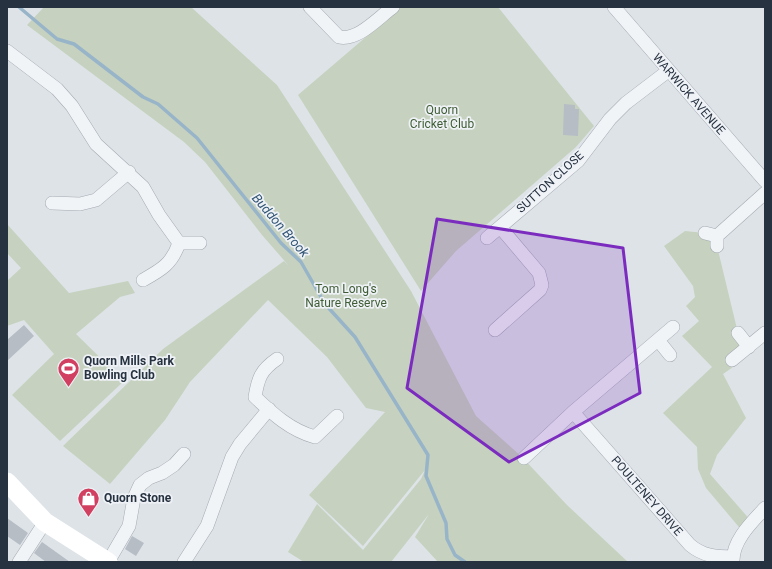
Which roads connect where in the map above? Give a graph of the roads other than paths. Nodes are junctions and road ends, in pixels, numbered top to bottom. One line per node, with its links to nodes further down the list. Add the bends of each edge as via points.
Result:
1 (310, 7): 2 (street, via 339,37 345,38 354,36)
2 (393, 7)
3 (614, 7): 5 (street, WARWICK AVENUE)
4 (7, 51): 6 (street, via 57,89 72,106 96,144)
5 (668, 71): 7 (street, WARWICK AVENUE); 10 (street, SUTTON CLOSE, via 626,104 610,119 578,160)
6 (129, 172): 9 (street, via 96,200 80,204); 13 (street, via 143,187)
7 (765, 181)
8 (765, 193): 12 (street)
9 (52, 203)
10 (500, 227): 11 (street, SUTTON CLOSE); 17 (street, via 540,273 542,285 540,290)
11 (487, 238)
12 (713, 238)
13 (179, 243): 14 (street); 15 (street, via 175,256 160,270)
14 (200, 243)
15 (143, 280)
16 (673, 327): 20 (street)
17 (494, 330)
18 (765, 333): 21 (street)
19 (738, 334): 21 (street)
20 (658, 340): 22 (street); 26 (street)
21 (749, 347): 24 (street)
22 (670, 355)
23 (277, 359): 25 (street, via 264,368 257,384 255,397)
24 (732, 360)
25 (269, 409): 27 (street, via 283,422 315,437); 36 (street, via 232,457 207,526)
26 (573, 412): 29 (street); 33 (street, POULTENEY DRIVE, via 690,545 698,552)
27 (337, 416)
28 (184, 451): 35 (street, via 174,465 149,478 140,486 134,498 129,526)
29 (524, 458)
30 (7, 482): 32 (street)
31 (765, 508): 33 (street, via 737,544)
32 (45, 522): 34 (street); 35 (street)
33 (733, 560)
34 (19, 562)
35 (108, 562)
36 (184, 562)

